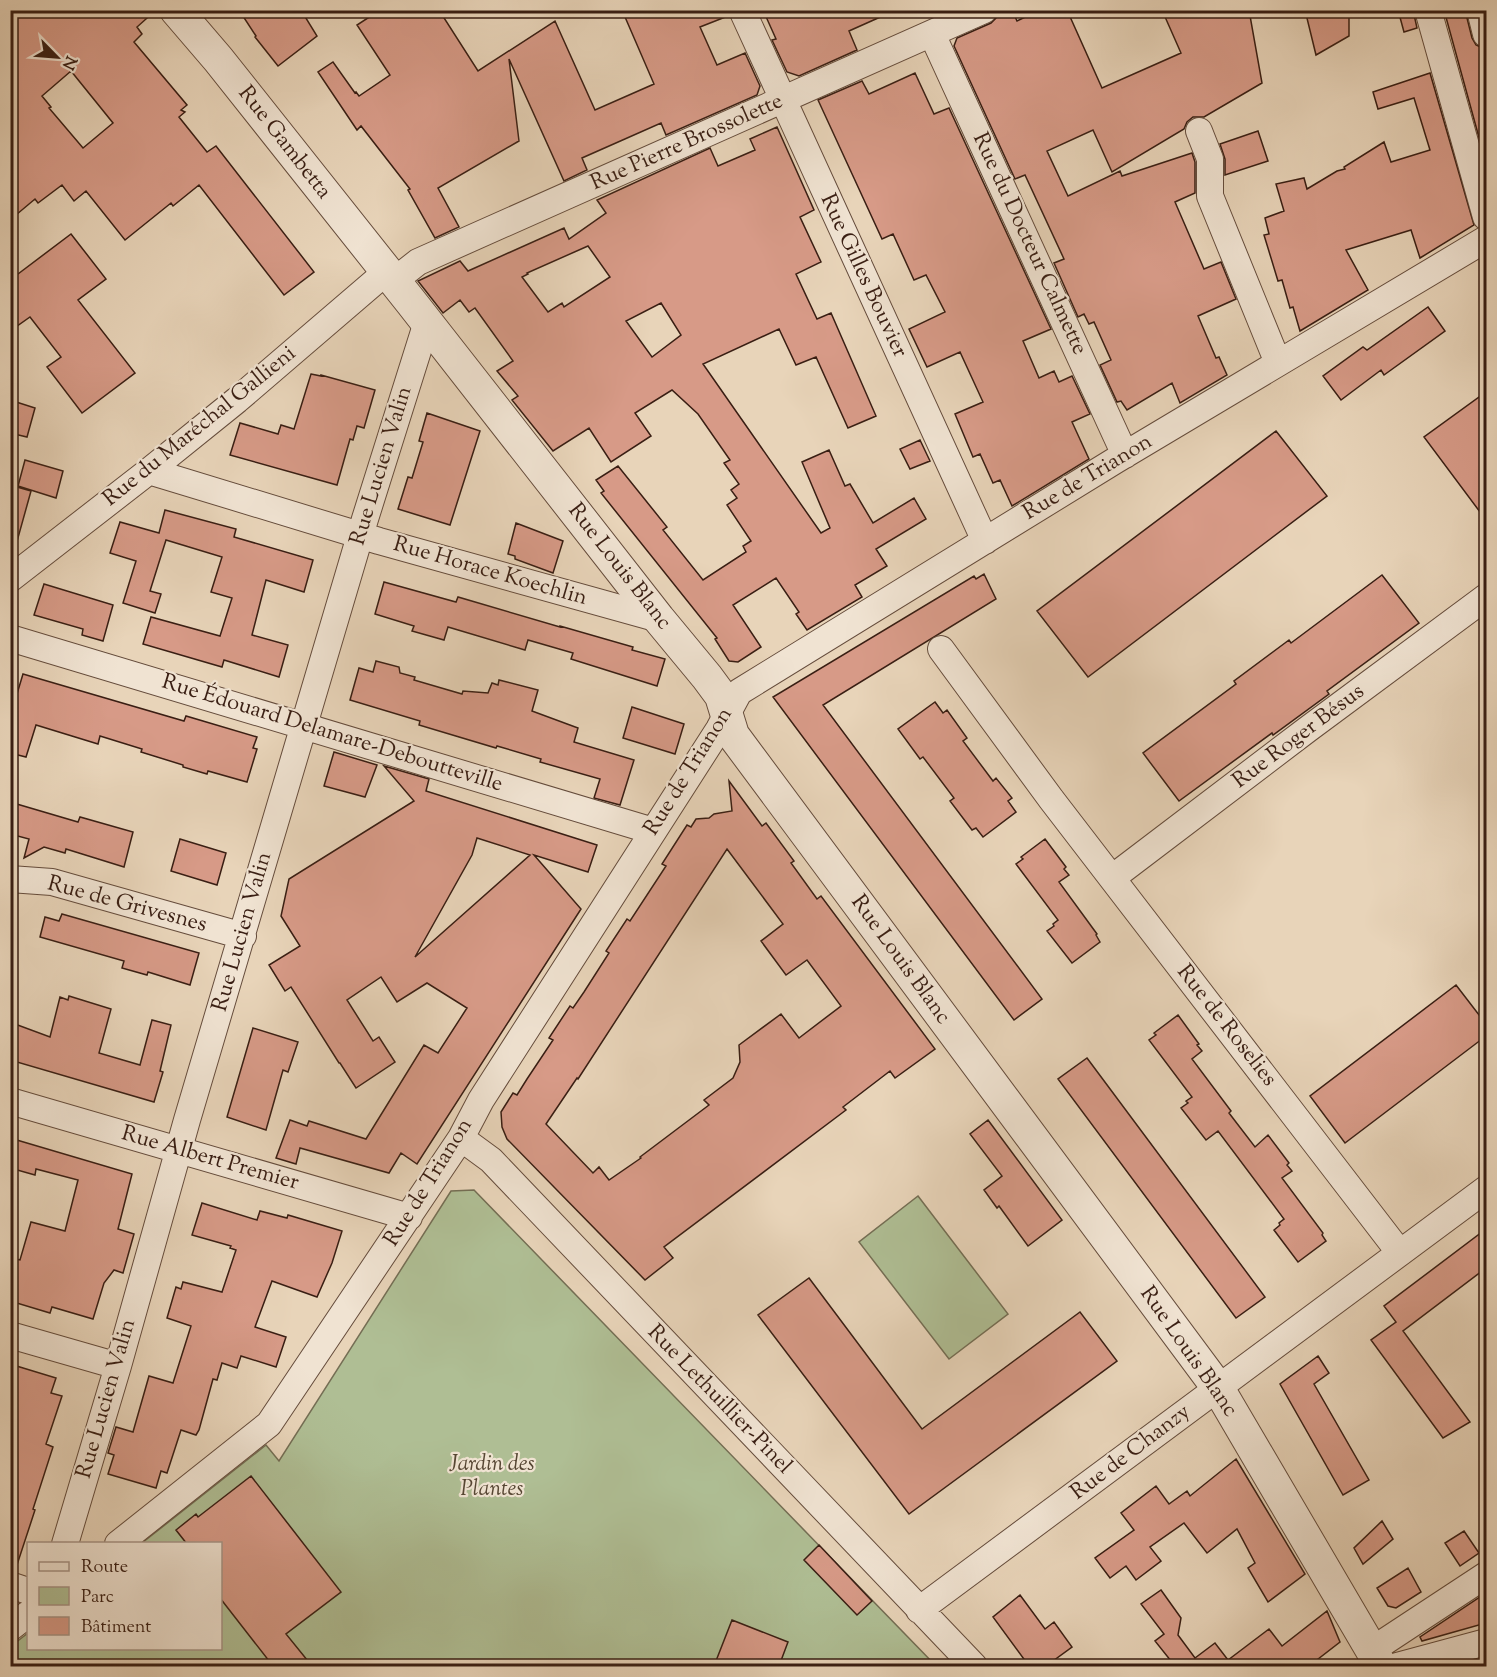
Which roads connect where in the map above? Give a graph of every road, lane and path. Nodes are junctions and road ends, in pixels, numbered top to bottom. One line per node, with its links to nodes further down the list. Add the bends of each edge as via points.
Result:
1 (176, 10): 12 (street, Rue Gambetta)
2 (742, 10): 8 (street, Rue Gilles Bouvier)
3 (984, 10): 6 (street, Rue Pierre Brossolette)
4 (1428, 10): 10 (street)
5 (1480, 10): 7 (street)
6 (932, 34): 8 (street, Rue Pierre Brossolette); 15 (street, Rue du Docteur Calmette)
7 (1486, 34)
8 (783, 101): 12 (street, Rue Pierre Brossolette); 18 (street, Rue Gilles Bouvier)
9 (1199, 131): 14 (street, via 1210,159 1210,196)
10 (1486, 217)
11 (1486, 239): 14 (street, Rue de Trianon)
12 (390, 277): 13 (street, Rue Louis Blanc); 16 (street, Rue du Maréchal Gallieni, via 368,286)
13 (427, 322): 17 (street, Rue Lucien Valin); 21 (street, Rue Louis Blanc)
14 (1278, 363): 15 (street, Rue de Trianon)
15 (1125, 455): 18 (street, Rue de Trianon)
16 (149, 471): 17 (street, Rue Horace Koechlin); 19 (street, Rue du Maréchal Gallieni)
17 (360, 535): 21 (street, Rue Horace Koechlin); 25 (street, Rue Lucien Valin)
18 (985, 541): 24 (street, Rue de Trianon, via 739,692)
19 (10, 579)
20 (1486, 597): 27 (street, Rue Roger Bésus)
21 (659, 619): 24 (street, Rue Louis Blanc, via 721,696)
22 (10, 638): 25 (street, Rue Édouard Delamare-Deboutteville)
23 (941, 649): 27 (street, Rue de Roselies)
24 (726, 714): 26 (street, Rue de Trianon); 38 (street, Rue Louis Blanc, via 734,735)
25 (304, 726): 26 (street, Rue Édouard Delamare-Deboutteville); 29 (street, Rue Lucien Valin)
26 (653, 831): 31 (street, Rue de Trianon, via 481,1100)
27 (1112, 878): 35 (street, Rue de Roselies)
28 (10, 879): 29 (street, Rue de Grivesnes, via 52,882)
29 (243, 936): 32 (street, Rue Lucien Valin)
30 (10, 1101): 32 (street, Rue Albert Premier)
31 (461, 1138): 34 (street, Rue de Trianon); 44 (street, Rue Lethuillier-Pinel, via 491,1160)
32 (179, 1150): 34 (street, Rue Albert Premier); 37 (street, Rue Lucien Valin)
33 (1486, 1189): 35 (street, Rue de Chanzy)
34 (409, 1217): 40 (street, Rue de Trianon, via 270,1424)
35 (1401, 1253): 38 (street, Rue de Chanzy)
36 (10, 1335): 37 (street)
37 (118, 1366): 39 (street, Rue Lucien Valin)
38 (1218, 1388): 44 (street, Rue de Chanzy); 48 (street, Rue Louis Blanc)
39 (65, 1542)
40 (120, 1542)
41 (1486, 1575): 48 (street)
42 (10, 1586): 43 (street)
43 (27, 1592)
44 (919, 1610): 49 (street, Rue Lethuillier-Pinel)
45 (27, 1615): 46 (street)
46 (10, 1628)
47 (1486, 1642): 48 (street)
48 (1383, 1661)
49 (974, 1666)

